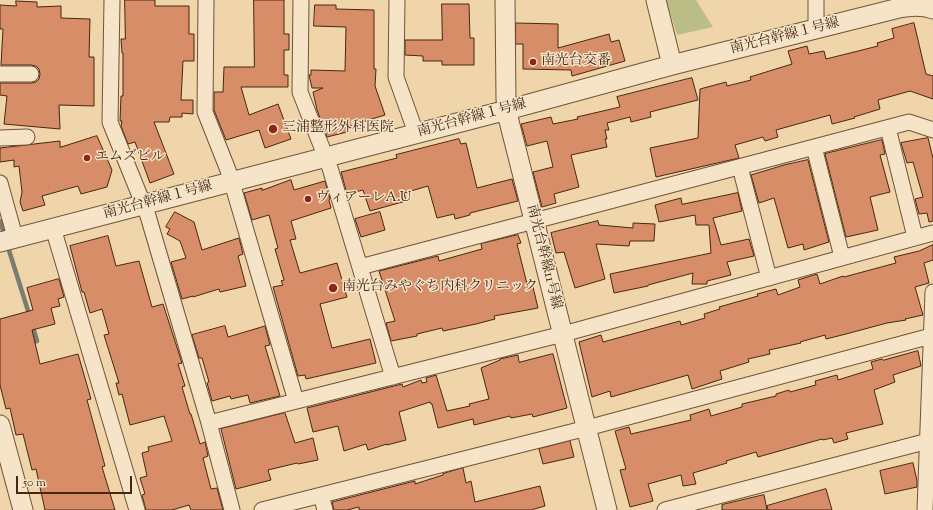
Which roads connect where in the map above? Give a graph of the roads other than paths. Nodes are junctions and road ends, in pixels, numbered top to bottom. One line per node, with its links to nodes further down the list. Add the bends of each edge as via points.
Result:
1 (112, 0): 25 (street, via 110,122)
2 (206, 0): 23 (street, via 205,112)
3 (301, 0): 21 (street, via 300,92)
4 (397, 0): 17 (street, via 396,77)
5 (505, 0): 14 (street, 南光台幹線11号線)
6 (656, 0): 11 (street)
7 (816, 0): 10 (street)
8 (912, 3): 9 (street, 南光台幹線１号線); 10 (street, 南光台幹線１号線)
9 (933, 9)
10 (816, 29): 11 (street, 南光台幹線１号線)
11 (672, 65): 14 (street, 南光台幹線１号線)
12 (0, 74): 13 (street)
13 (31, 74)
14 (507, 110): 17 (street, 南光台幹線１号線); 26 (street, 南光台幹線11号線)
15 (888, 128): 16 (street, via 909,122); 20 (street); 29 (street)
16 (933, 130)
17 (416, 133): 21 (street, 南光台幹線１号線)
18 (27, 137): 19 (street)
19 (0, 138)
20 (814, 147): 22 (street); 31 (street)
21 (325, 156): 23 (street, 南光台幹線１号線); 32 (street)
22 (740, 167): 26 (street); 33 (street)
23 (231, 182): 25 (street, 南光台幹線１号線); 39 (street)
24 (0, 183): 30 (street)
25 (143, 205): 27 (street, 南光台幹線１号線); 40 (street)
26 (534, 221): 32 (street); 35 (street, 南光台幹線11号線)
27 (53, 228): 30 (street, 南光台幹線１号線); 47 (street)
28 (933, 233): 29 (street)
29 (915, 237): 31 (street)
30 (7, 240)
31 (842, 258): 33 (street)
32 (360, 267): 37 (street)
33 (769, 278): 35 (street)
34 (933, 292): 36 (street)
35 (563, 334): 37 (street); 42 (street, 南光台幹線11号線)
36 (931, 336): 38 (street); 42 (street)
37 (393, 377): 39 (street)
38 (931, 400): 43 (street)
39 (296, 402): 40 (street)
40 (209, 423): 48 (street)
41 (0, 425): 46 (street)
42 (586, 428): 44 (street); 51 (street, 南光台幹線11号線)
43 (928, 441): 45 (street); 52 (street)
44 (321, 495): 49 (street); 50 (street)
45 (928, 507)
46 (23, 510)
47 (137, 510)
48 (232, 510)
49 (262, 510)
50 (325, 510)
51 (607, 510)
52 (665, 510)

